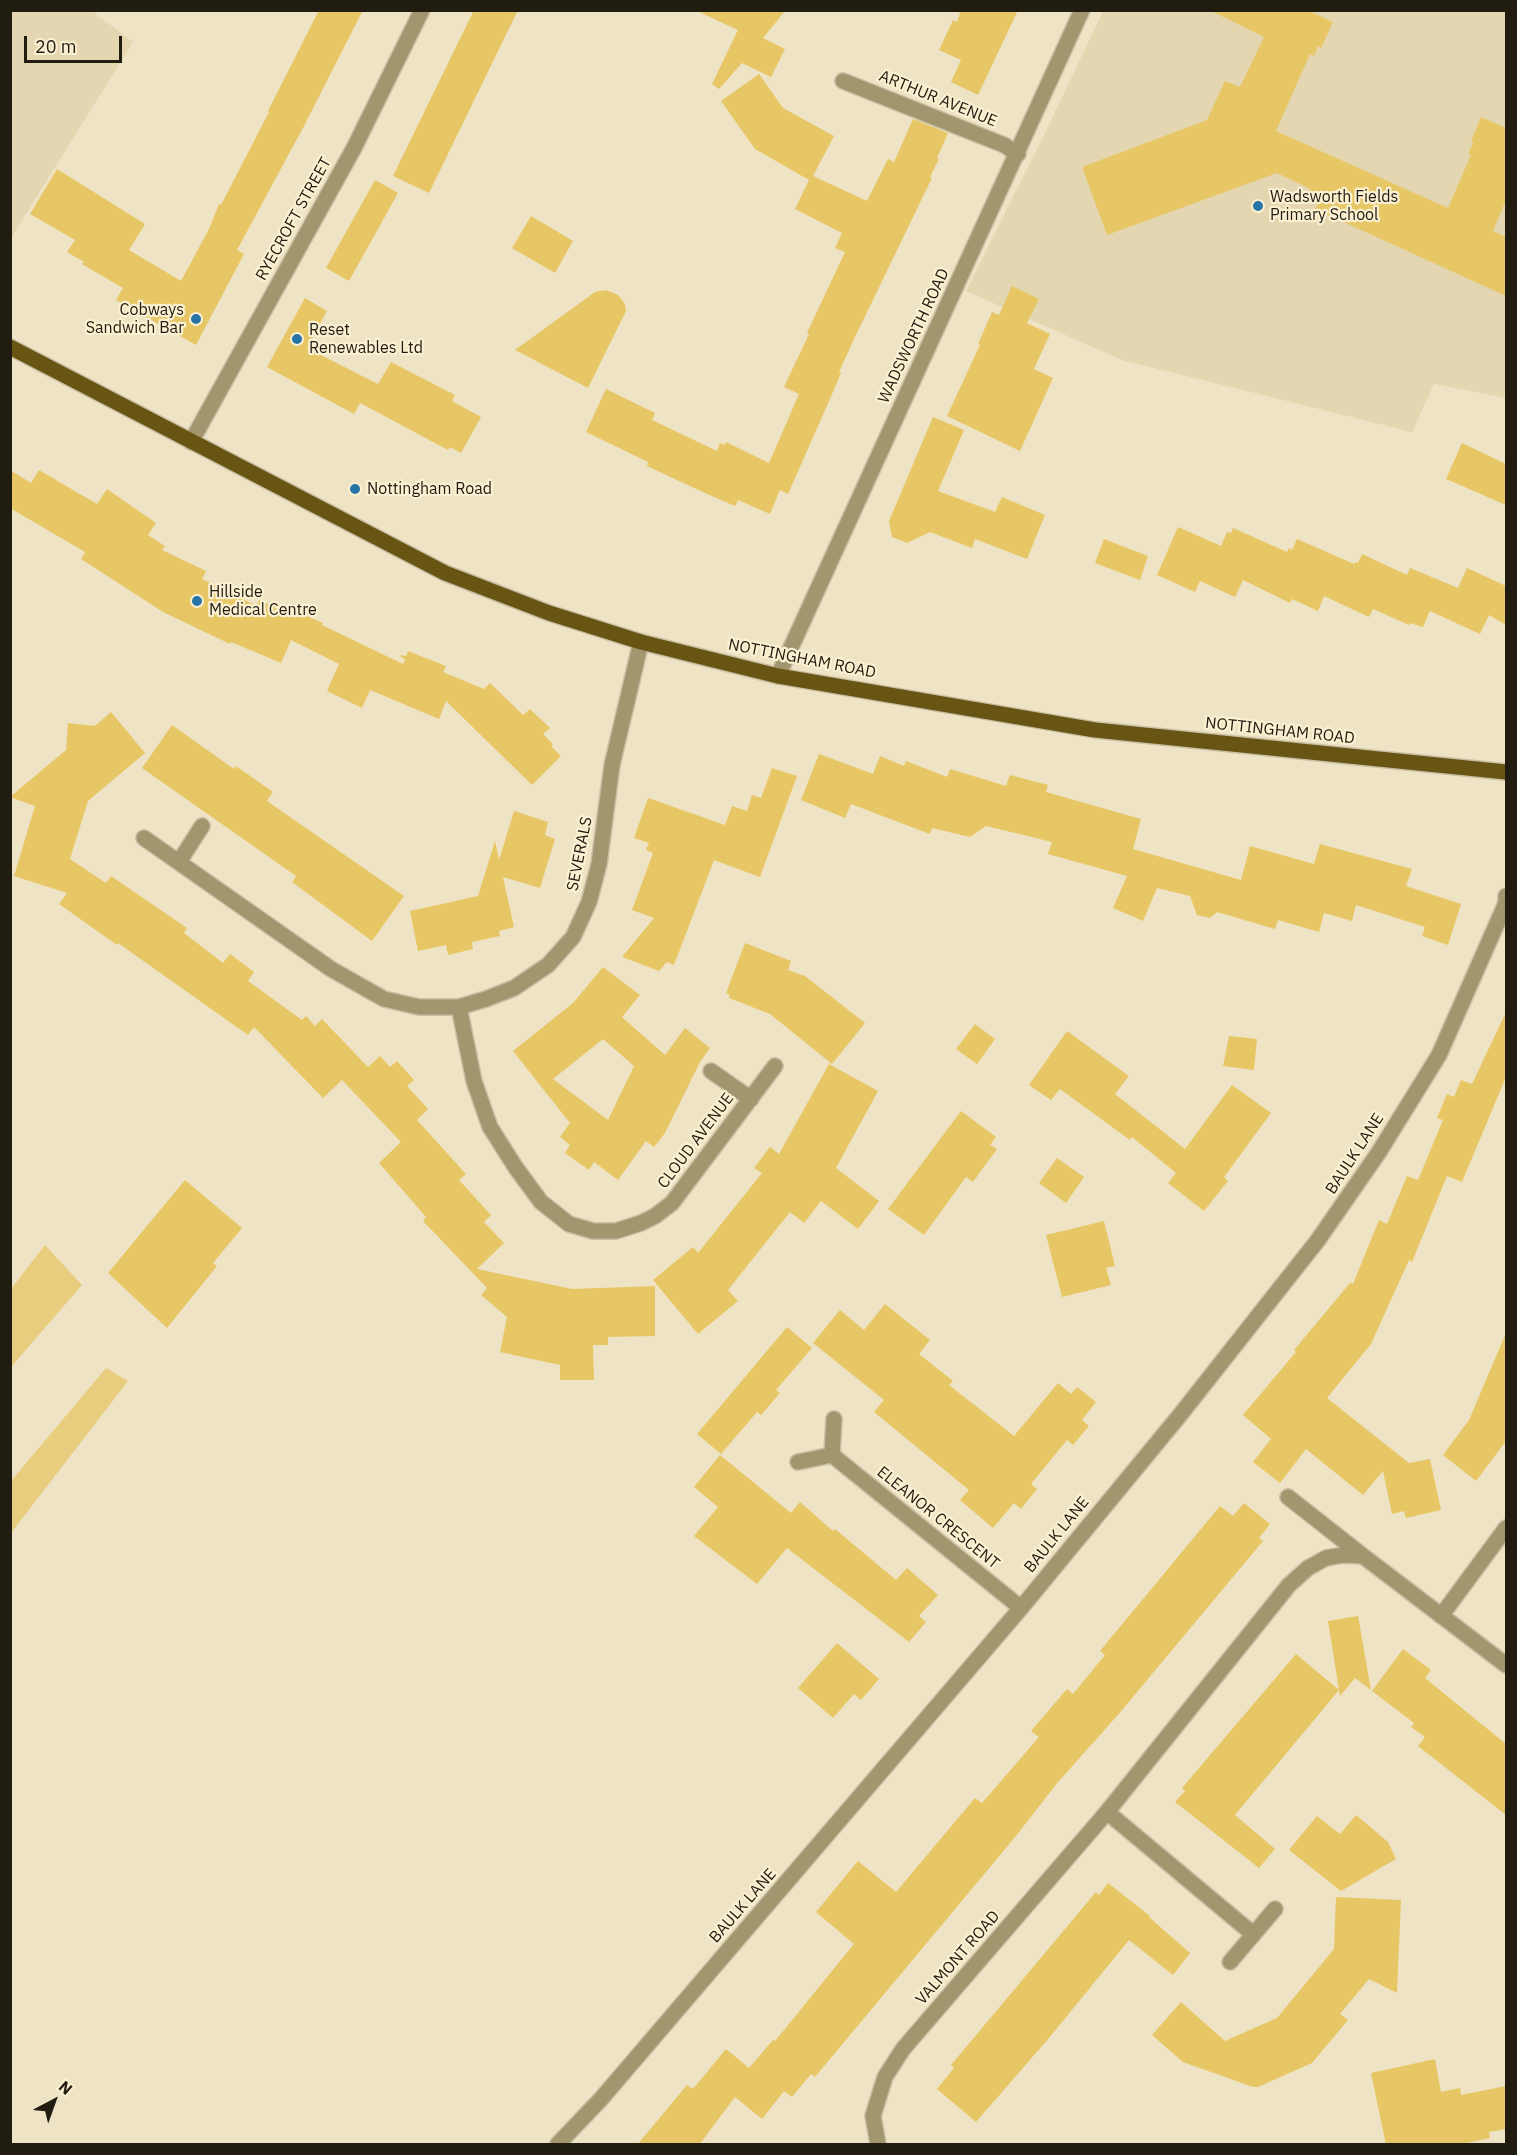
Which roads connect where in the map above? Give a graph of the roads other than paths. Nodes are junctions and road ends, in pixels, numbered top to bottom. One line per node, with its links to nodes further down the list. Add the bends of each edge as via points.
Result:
1 (422, 10): 6 (street, RYECROFT STREET, via 354,148)
2 (1082, 10): 4 (street, WADSWORTH ROAD)
3 (843, 81): 4 (street, ARTHUR AVENUE)
4 (1018, 154): 8 (street, WADSWORTH ROAD)
5 (10, 347): 6 (main road, NOTTINGHAM ROAD)
6 (191, 442): 7 (main road, NOTTINGHAM ROAD, via 444,573 549,613)
7 (641, 642): 8 (main road, NOTTINGHAM ROAD); 14 (street, SEVERALS, via 612,765 599,864 589,902 573,937 548,965 514,988)
8 (778, 676): 9 (main road, NOTTINGHAM ROAD, via 1095,730)
9 (1506, 772)
10 (202, 826): 12 (street)
11 (144, 838): 12 (street, SEVERALS)
12 (179, 861): 14 (street, SEVERALS, via 331,969 384,999 419,1007)
13 (1506, 896): 24 (street, BAULK LANE, via 1438,1055 1372,1162 1282,1286)
14 (459, 1007): 17 (street, CLOUD AVENUE, via 474,1081 490,1127 541,1202 569,1224 593,1231 616,1231 655,1216 672,1203)
15 (775, 1066): 17 (street, CLOUD AVENUE)
16 (711, 1071): 17 (street, CLOUD AVENUE)
17 (751, 1099)
18 (834, 1419): 19 (street)
19 (832, 1455): 20 (street); 24 (street, ELEANOR CRESCENT)
20 (798, 1462)
21 (1288, 1497): 23 (street)
22 (1506, 1528): 25 (street)
23 (1363, 1556): 25 (street); 27 (street, VALMONT ROAD, via 1326,1558 1289,1585)
24 (1021, 1608): 31 (street, BAULK LANE)
25 (1441, 1616): 26 (street)
26 (1506, 1665)
27 (1107, 1812): 29 (street); 32 (street, VALMONT ROAD, via 903,2049 885,2077 873,2115)
28 (1275, 1909): 29 (street)
29 (1253, 1934): 30 (street)
30 (1230, 1962)
31 (558, 2145)
32 (878, 2145)

